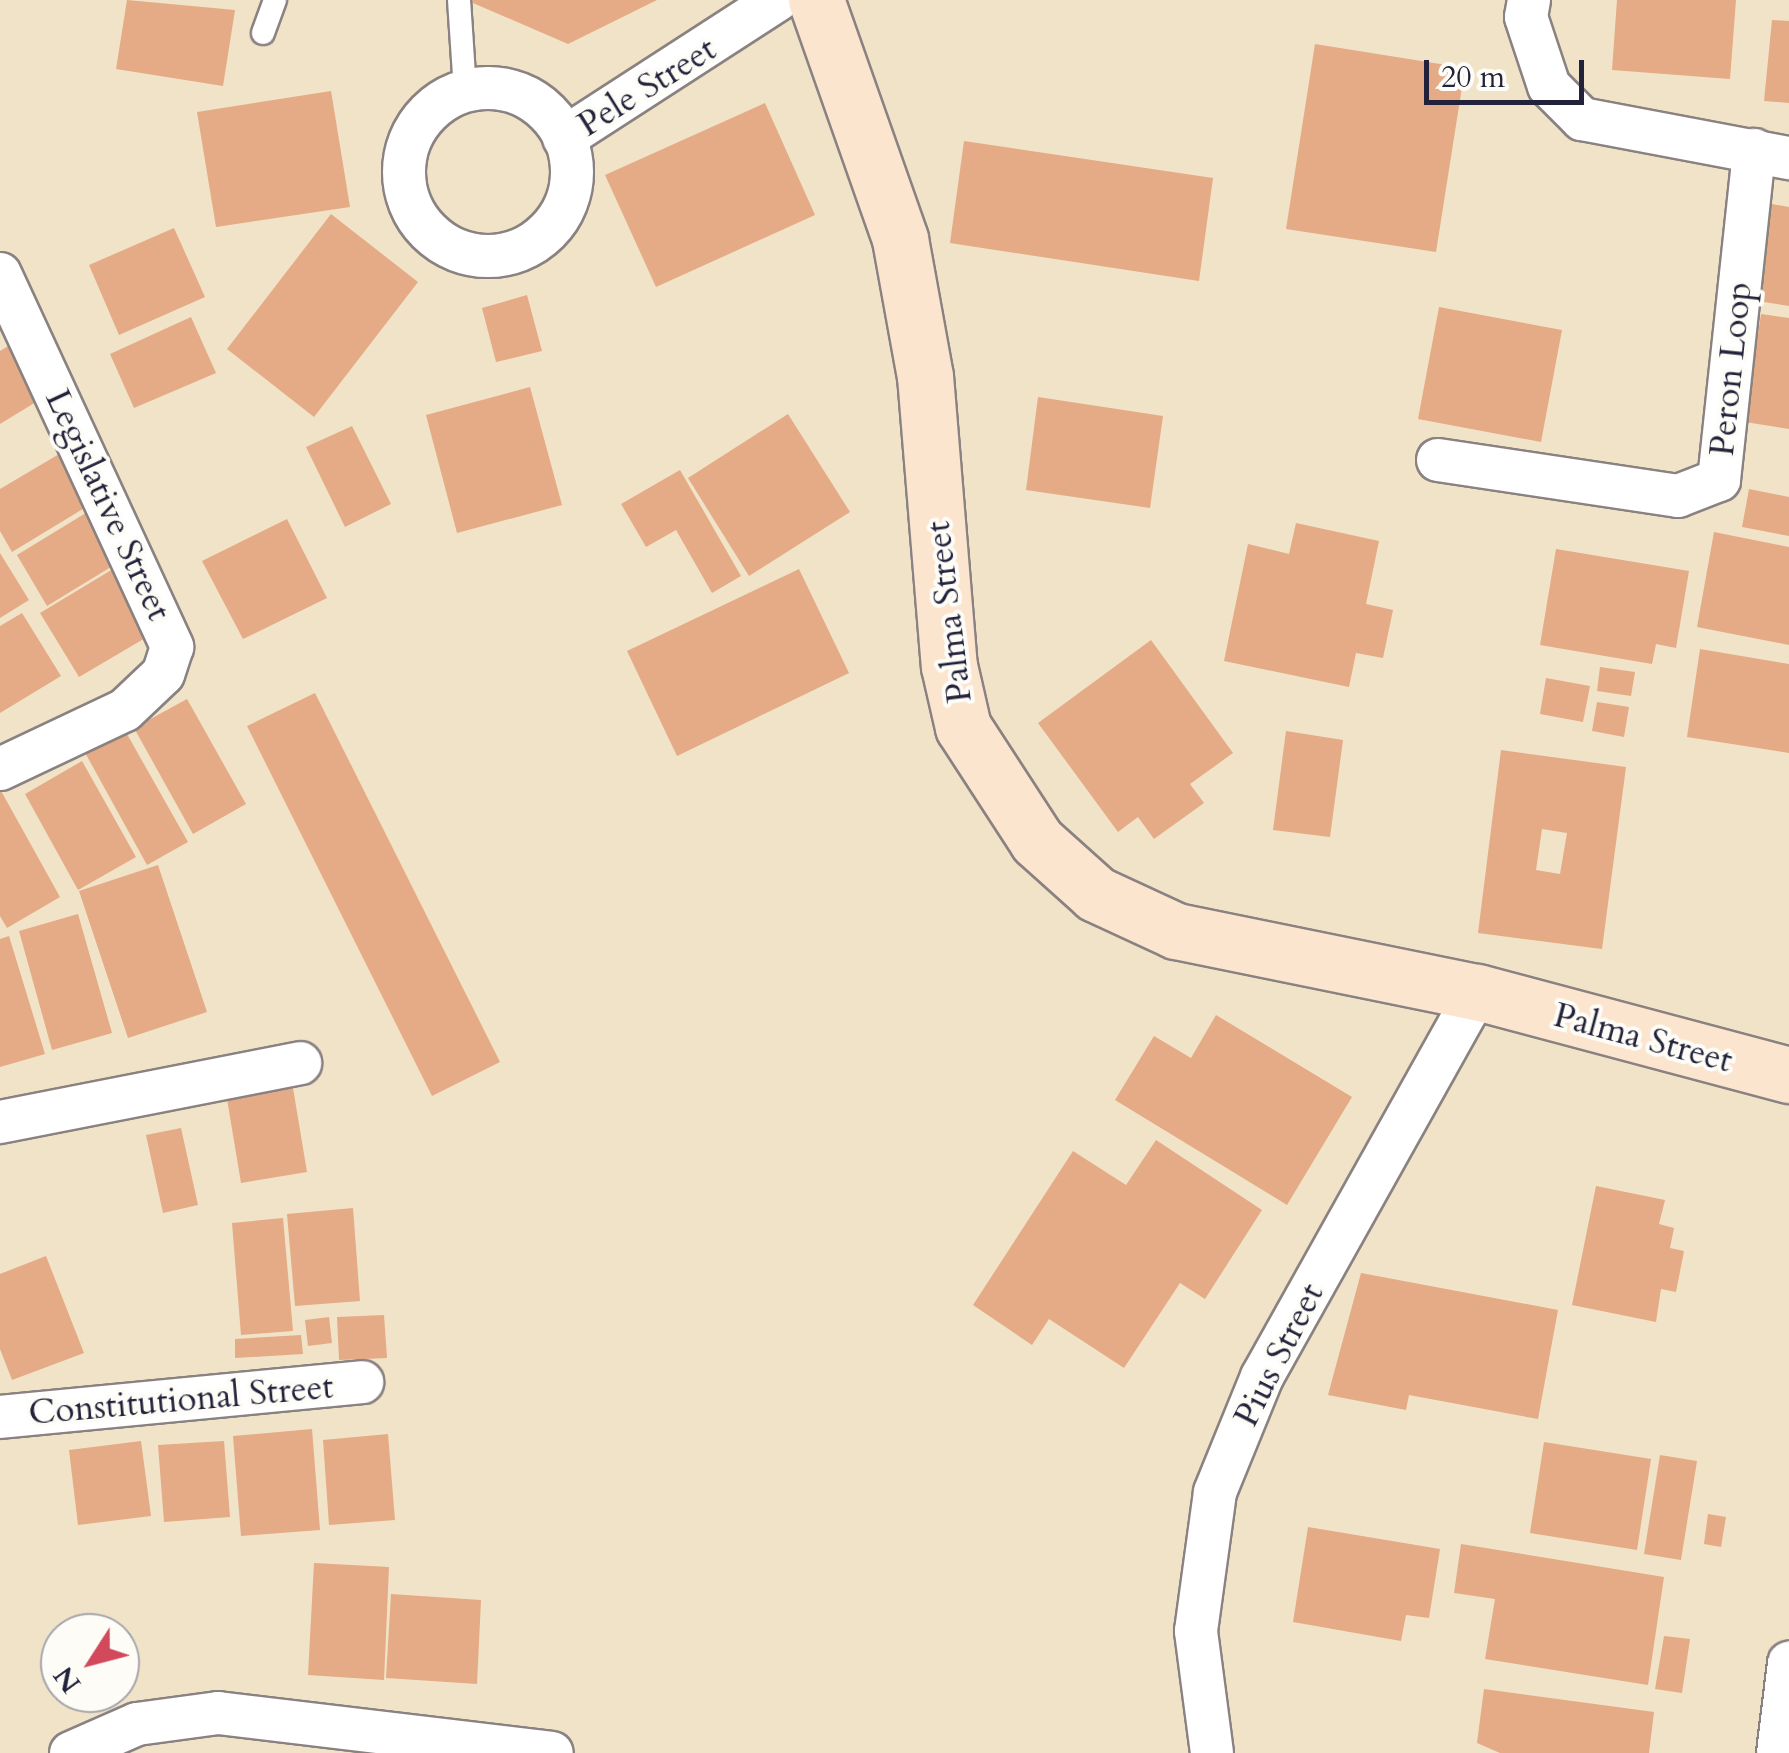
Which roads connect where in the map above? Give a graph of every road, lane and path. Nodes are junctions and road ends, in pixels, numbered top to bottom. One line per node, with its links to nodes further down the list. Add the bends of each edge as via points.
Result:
1 (274, 0): 6 (lane)
2 (459, 0): 7 (lane)
3 (777, 0): 8 (street, Pele Street)
4 (816, 0): 13 (street, Palma Street, via 900,239 925,376 950,666 963,727 992,784 1096,894 1176,931)
5 (1529, 0): 9 (street, via 1526,17 1549,86 1582,119)
6 (263, 33)
7 (465, 90): 8 (street, via 523,96); 8 (street, via 423,118 404,164 414,214 452,248 502,256 547,233 570,188)
8 (564, 138)
9 (1771, 154): 11 (street, Peron Loop, via 1720,480 1678,496)
10 (0, 274): 12 (street, Legislative Street, via 172,647 163,674 125,710)
11 (1438, 460)
12 (0, 769)
13 (1477, 992): 15 (street, Palma Street); 22 (street, Pius Street, via 1262,1377 1214,1492 1196,1630)
14 (300, 1063): 16 (street)
15 (1789, 1075)
16 (0, 1122)
17 (362, 1382): 18 (street, Constitutional Street)
18 (0, 1417)
19 (1789, 1663): 23 (street)
20 (71, 1753): 21 (street, via 137,1724 218,1712)
21 (552, 1753)
22 (1212, 1753)
23 (1778, 1753)

